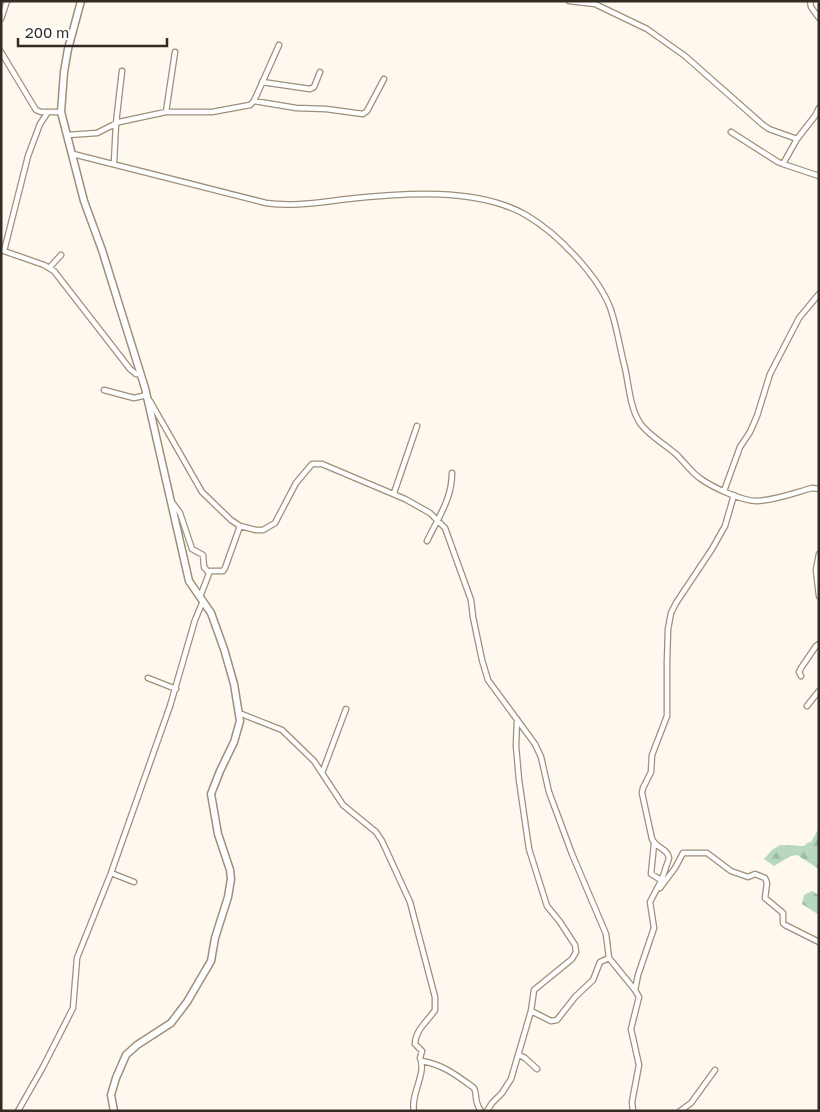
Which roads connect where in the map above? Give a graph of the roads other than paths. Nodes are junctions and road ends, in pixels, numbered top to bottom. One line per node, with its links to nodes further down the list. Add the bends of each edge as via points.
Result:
1 (7, 1): 6 (street)
2 (81, 1): 18 (street, via 68,49)
3 (568, 1): 5 (street)
4 (810, 1): 7 (street)
5 (589, 2): 23 (street, via 647,29 685,56 762,124)
6 (1, 18)
7 (819, 18)
8 (279, 46): 14 (street)
9 (1, 52): 17 (street, via 36,110)
10 (175, 52): 19 (street)
11 (122, 71): 20 (street)
12 (320, 72): 14 (street, via 310,89)
13 (384, 79): 15 (street, via 363,114)
14 (262, 82): 15 (street)
15 (254, 101): 19 (street, via 250,105 212,112)
16 (819, 108): 23 (street)
17 (48, 112): 18 (street); 28 (street, via 28,156)
18 (61, 112): 22 (street)
19 (166, 112): 20 (street)
20 (116, 123): 22 (street, via 97,133); 25 (street)
21 (731, 132): 26 (street)
22 (68, 135): 24 (street)
23 (797, 139): 26 (street)
24 (73, 154): 25 (street); 32 (street, via 84,201)
25 (114, 164): 38 (street, via 266,203 297,206 419,194 493,201 528,216 572,253 601,287 616,325 633,406 640,422 701,479)
26 (783, 164): 27 (street)
27 (819, 176)
28 (3, 250): 30 (street)
29 (61, 255): 30 (street)
30 (50, 267): 32 (street, via 130,369)
31 (819, 294): 38 (street, via 799,318 770,374 757,416 740,447)
32 (141, 374): 34 (street)
33 (104, 390): 34 (street, via 134,398)
34 (147, 396): 41 (street); 43 (street, via 202,492)
35 (417, 426): 39 (street)
36 (452, 473): 42 (street, via 447,504)
37 (819, 488): 40 (street, via 756,501)
38 (724, 491): 40 (street)
39 (394, 493): 42 (street); 43 (street, via 322,464 312,464 296,483 275,523 263,530)
40 (734, 495): 59 (street, via 726,526 671,613 666,662 667,716 642,793)
41 (172, 501): 46 (street, via 192,548 203,555 204,567); 48 (street, via 189,581)
42 (438, 518): 44 (street); 57 (street, via 449,536 468,590 488,680)
43 (240, 526): 46 (street, via 225,568)
44 (427, 541)
45 (819, 554): 47 (street, via 816,570)
46 (209, 573): 48 (street)
47 (819, 596)
48 (202, 599): 52 (street); 56 (street, via 211,613 224,649)
49 (819, 644): 50 (street, via 801,668)
50 (801, 676)
51 (148, 678): 52 (street)
52 (176, 689): 60 (street)
53 (819, 691): 54 (street)
54 (807, 706)
55 (346, 709): 58 (street)
56 (239, 713): 58 (street, via 282,730); 73 (street, via 238,732 211,794 231,879 211,961 171,1023 126,1056 111,1095)
57 (517, 719): 65 (street, via 541,757 549,792 606,934); 67 (street, via 519,780 529,849 547,906 576,949 572,959 534,990)
58 (322, 773): 69 (street, via 343,804 376,832 410,902 435,997 435,1010 415,1040 422,1051)
59 (654, 844): 61 (street, via 650,874); 61 (street, via 669,856)
60 (111, 874): 62 (street); 72 (street, via 77,958 72,1008)
61 (661, 880): 63 (street)
62 (134, 882)
63 (650, 904): 64 (street, via 683,853 706,853 734,873 765,878 765,898 783,913 783,923); 66 (street, via 654,928)
64 (819, 942)
65 (609, 958): 66 (street); 67 (street, via 600,962 594,980 557,1020 551,1021)
66 (635, 990): 77 (street, via 639,997 631,1034 639,1065)
67 (531, 1011): 68 (street)
68 (519, 1055): 70 (street); 76 (street, via 510,1082)
69 (422, 1061): 74 (street, via 420,1082 413,1100); 75 (street, via 445,1069 474,1088 475,1101)
70 (537, 1070)
71 (715, 1070): 78 (street, via 691,1103)
72 (18, 1111)
73 (114, 1111)
74 (414, 1111)
75 (482, 1111)
76 (487, 1111)
77 (633, 1111)
78 (680, 1111)

